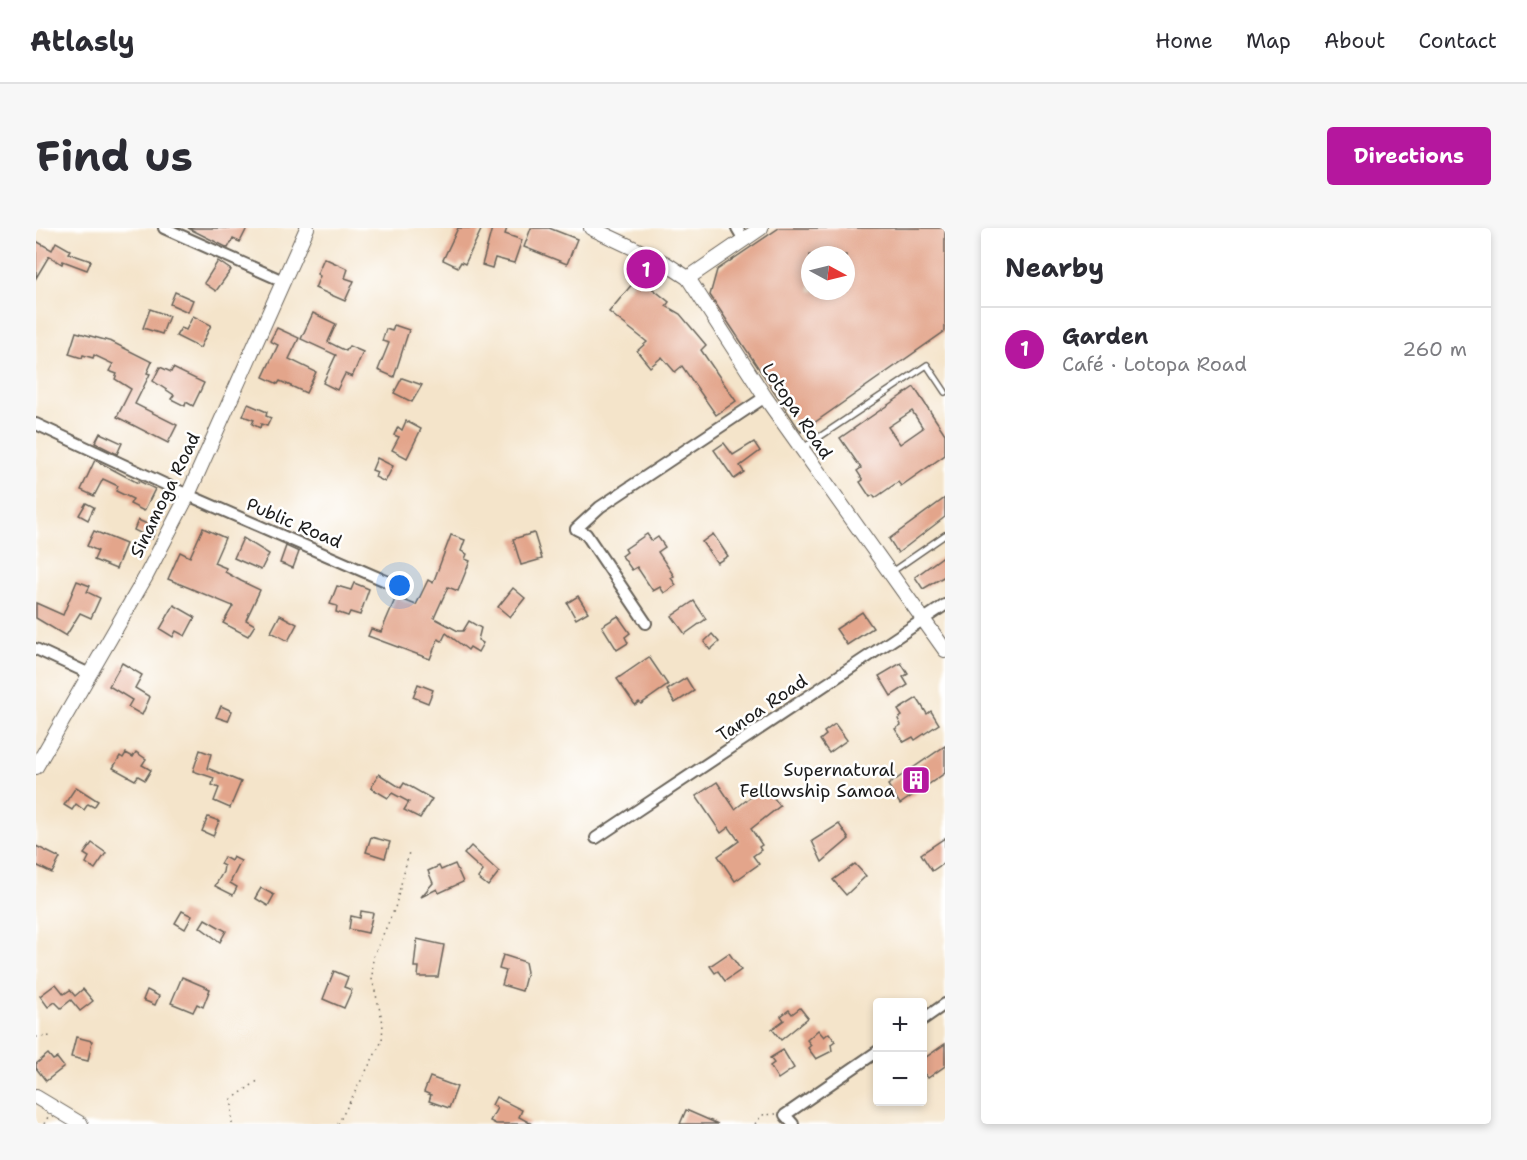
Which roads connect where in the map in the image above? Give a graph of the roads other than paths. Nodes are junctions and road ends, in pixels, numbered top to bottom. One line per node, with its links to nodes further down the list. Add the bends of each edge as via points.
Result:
1 (164, 228): 7 (street)
2 (307, 228): 7 (street, Sinamoga Road)
3 (591, 228): 6 (street, Lotopa Road)
4 (761, 228): 5 (street)
5 (741, 234): 6 (street)
6 (688, 278): 9 (street, Lotopa Road)
7 (283, 281): 12 (street, Sinamoga Road)
8 (945, 392): 11 (lane, via 927,365)
9 (765, 397): 11 (street, Lotopa Road); 18 (street, via 600,507 576,529 586,534)
10 (36, 424): 12 (street, Public Road)
11 (801, 449): 14 (street, Lotopa Road)
12 (188, 495): 15 (street, Public Road); 21 (street, Sinamoga Road)
13 (945, 535): 14 (lane)
14 (889, 573): 17 (street, Lotopa Road)
15 (388, 582)
16 (945, 605): 17 (street, Tanoa Road)
17 (925, 619): 20 (street, Lotopa Road); 23 (street, Tanoa Road)
18 (646, 623)
19 (36, 649): 21 (street)
20 (945, 650)
21 (90, 674): 22 (street, Sinamoga Road)
22 (36, 767)
23 (596, 838)
24 (945, 1004): 25 (street)
25 (927, 1017)
26 (877, 1052): 28 (street)
27 (36, 1097): 29 (street)
28 (789, 1119)
29 (81, 1124)

